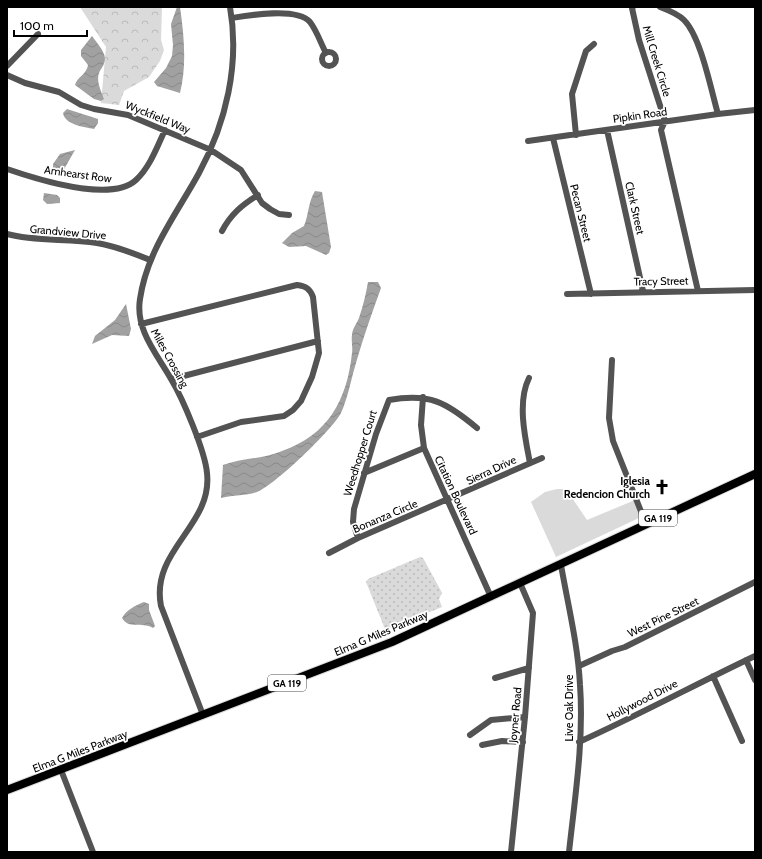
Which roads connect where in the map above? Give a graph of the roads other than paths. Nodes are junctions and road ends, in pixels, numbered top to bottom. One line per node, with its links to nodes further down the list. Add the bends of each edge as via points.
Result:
1 (230, 7): 4 (street, Miles Crossing)
2 (633, 7): 12 (street, Mill Creek Circle, via 639,40)
3 (660, 7): 11 (street, via 685,20 690,29 698,45)
4 (232, 18): 7 (street, via 299,14 310,22); 18 (street, Miles Crossing, via 234,28 229,94)
5 (38, 34): 8 (street)
6 (594, 44): 15 (street, via 586,51 572,94)
7 (326, 53)
8 (7, 66)
9 (7, 75): 13 (street, Wyckfield Way, via 25,83 59,92 81,105 119,112)
10 (755, 110): 11 (street, Pipkin Road)
11 (718, 114): 12 (street, Pipkin Road)
12 (664, 121): 14 (street, Pipkin Road); 27 (street, Mill Creek Circle, via 661,130)
13 (165, 130): 18 (street, Wyckfield Way); 19 (street, Amhearst Row, via 140,176 121,189 54,183)
14 (607, 130): 15 (street, Pipkin Road); 26 (street, Clark Street)
15 (576, 135): 16 (street, Pipkin Road)
16 (553, 138): 17 (street, Pipkin Road); 29 (street, Pecan Street)
17 (528, 141)
18 (211, 150): 20 (street, Wyckfield Way, via 241,170); 24 (street, Miles Crossing, via 199,174 168,222)
19 (7, 169)
20 (258, 195): 21 (street, Wyckfield Way, via 262,203 270,209 279,214); 22 (street, via 241,205)
21 (289, 215)
22 (222, 231)
23 (7, 234): 24 (street, Grandview Drive, via 31,239 108,245)
24 (150, 260): 30 (street, Miles Crossing, via 139,300)
25 (755, 290): 27 (street, Tracy Street)
26 (643, 291): 27 (street, Tracy Street); 29 (street, Tracy Street)
27 (698, 291)
28 (567, 294): 29 (street, Tracy Street)
29 (591, 294)
30 (142, 324): 31 (street, via 298,285 305,286 313,297); 34 (street, Miles Crossing, via 146,338)
31 (318, 341): 34 (street); 37 (street, via 319,353 312,377 306,392 293,410 284,416 246,421)
32 (612, 360): 44 (street, via 609,418 613,441)
33 (529, 378): 40 (street, via 524,388 524,431)
34 (172, 379): 37 (street, Miles Crossing)
35 (423, 397): 36 (street, Weedhopper Court, via 450,407); 38 (street, Citation Boulevard, via 421,434); 41 (street, Weedhopper Court, via 389,400)
36 (477, 428)
37 (197, 438): 58 (street, Miles Crossing, via 208,474 205,500 166,561 161,574 159,597 165,619)
38 (424, 448): 41 (street); 43 (street, Citation Boulevard)
39 (542, 458): 40 (street, Sierra Drive)
40 (530, 463): 43 (street, Sierra Drive)
41 (364, 473): 45 (street, Weedhopper Court, via 352,516)
42 (755, 474): 44 (main road, Elma G Miles Parkway / GA 119)
43 (449, 500): 45 (street, Bonanza Circle); 50 (street, Citation Boulevard)
44 (646, 524): 47 (main road, Elma G Miles Parkway / GA 119)
45 (358, 538): 46 (street, Bonanza Circle)
46 (329, 553)
47 (561, 565): 49 (main road, Elma G Miles Parkway / GA 119); 53 (street, Live Oak Drive)
48 (755, 582): 53 (street, West Pine Street, via 625,647)
49 (520, 583): 50 (main road, Elma G Miles Parkway / GA 119); 54 (street, Joyner Road, via 533,613)
50 (492, 597): 58 (main road, Elma G Miles Parkway / GA 119, via 359,655)
51 (755, 656): 52 (street, Hollywood Drive)
52 (746, 660): 55 (street, Hollywood Drive); 57 (street)
53 (579, 666): 63 (street, Live Oak Drive)
54 (529, 668): 56 (street); 59 (street, Joyner Road)
55 (713, 676): 61 (street); 63 (street, Hollywood Drive)
56 (495, 678)
57 (755, 680)
58 (203, 715): 65 (main road, Elma G Miles Parkway / GA 119)
59 (525, 717): 60 (street, via 492,720); 62 (street, Joyner Road)
60 (470, 735)
61 (742, 741)
62 (523, 742): 64 (street, via 502,740); 68 (street, Joyner Road)
63 (579, 742): 69 (street, Live Oak Drive)
64 (482, 745)
65 (61, 770): 66 (main road, Elma G Miles Parkway / GA 119); 67 (street)
66 (7, 790)
67 (93, 852)
68 (511, 852)
69 (569, 852)

